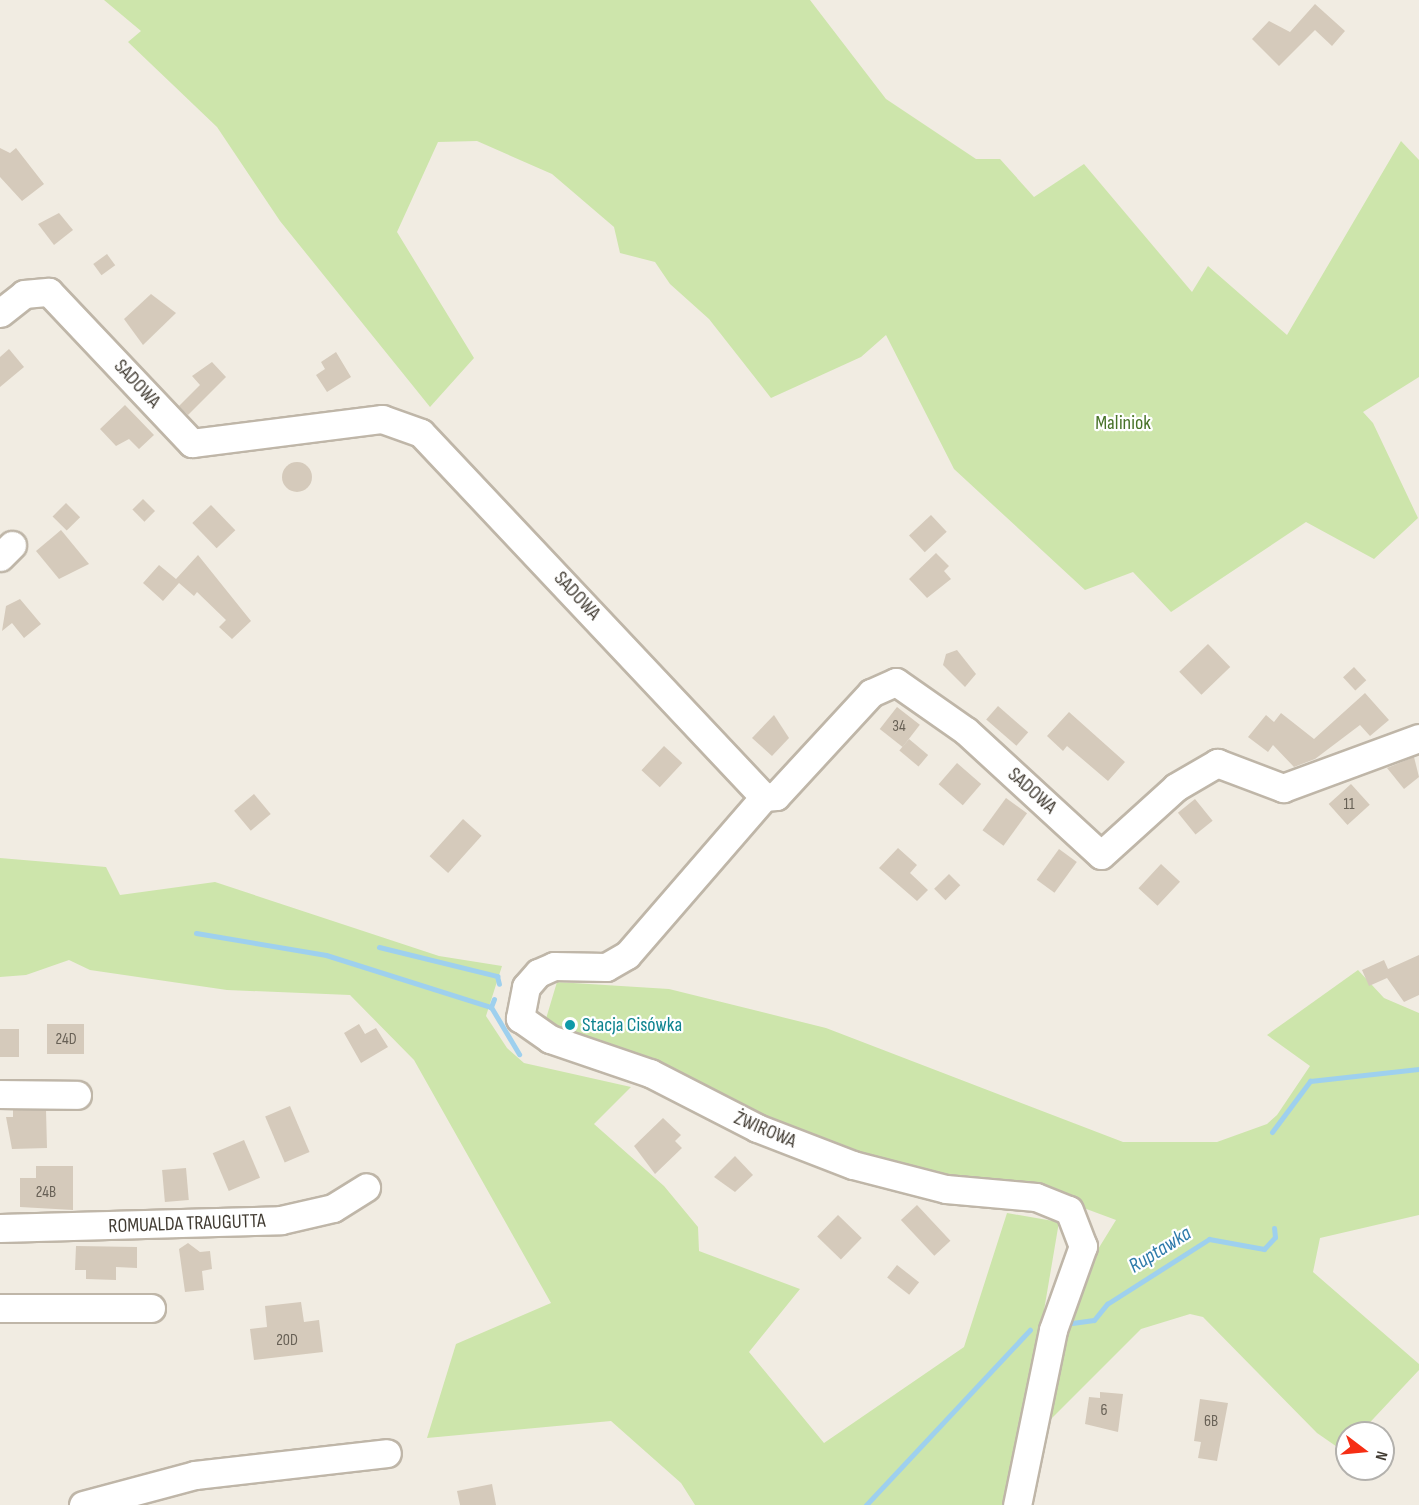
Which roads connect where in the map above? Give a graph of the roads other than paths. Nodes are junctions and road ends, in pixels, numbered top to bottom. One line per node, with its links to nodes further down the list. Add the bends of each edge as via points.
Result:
1 (0, 313): 3 (street, SADOWA, via 24,294 49,292 192,443 382,419 421,432)
2 (1419, 738): 3 (street, SADOWA, via 1283,788 1217,763 1176,788 1101,855 966,731 896,682 871,693 776,796)
3 (764, 797): 12 (street, ŻWIROWA, via 627,955 606,967 555,966 538,974 526,987 520,1018 550,1039 650,1073 757,1128 853,1165 946,1189 1036,1197 1069,1210 1083,1246 1053,1330)
4 (0, 1094): 5 (street)
5 (77, 1095)
6 (366, 1187): 7 (street, ROMUALDA TRAUGUTTA, via 333,1208 281,1220)
7 (0, 1228)
8 (0, 1308): 9 (street)
9 (151, 1308)
10 (387, 1453): 11 (street, via 195,1475)
11 (83, 1505)
12 (1017, 1505)

